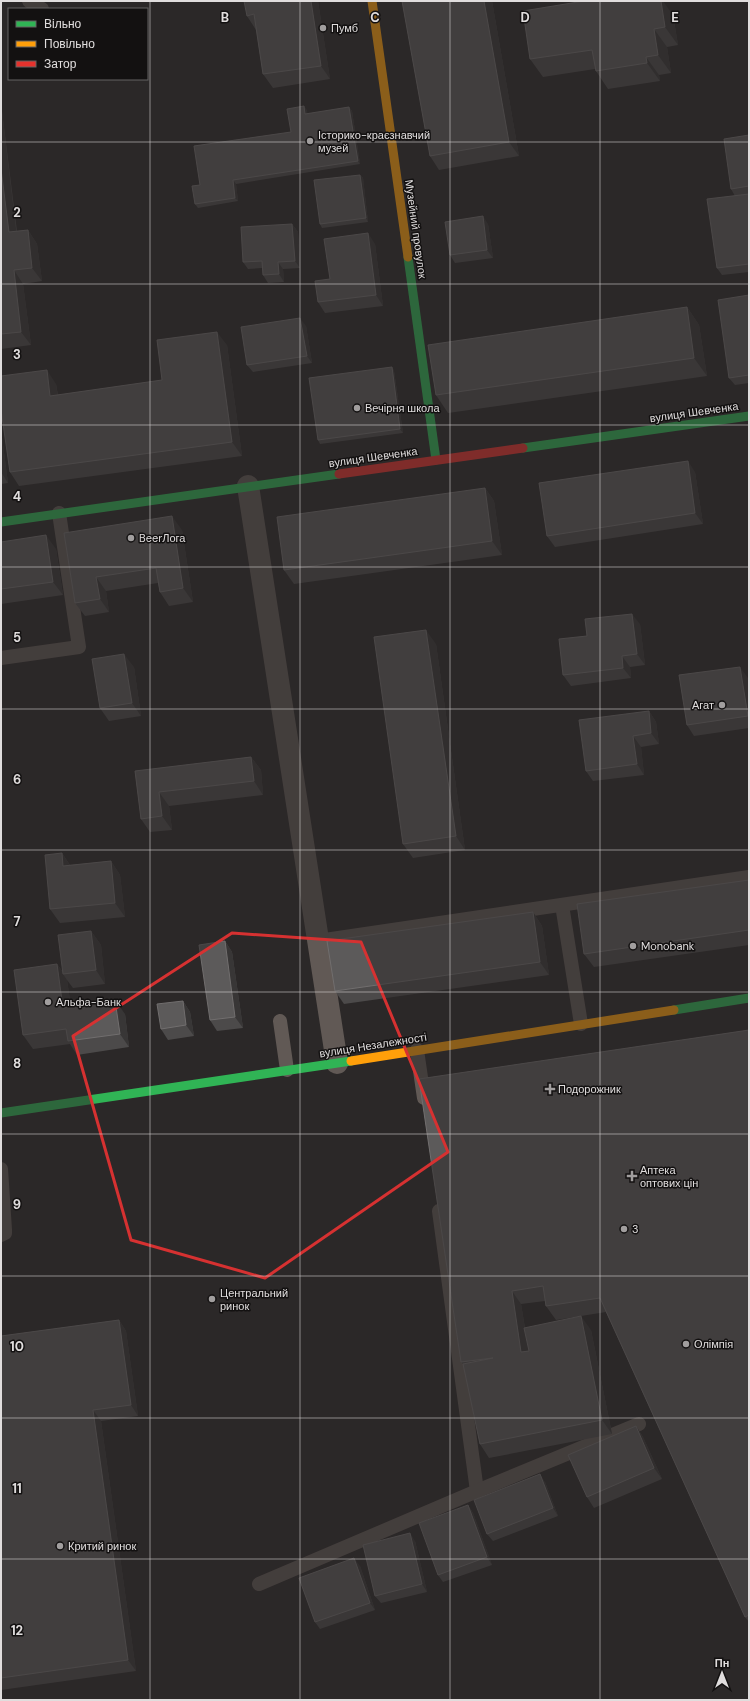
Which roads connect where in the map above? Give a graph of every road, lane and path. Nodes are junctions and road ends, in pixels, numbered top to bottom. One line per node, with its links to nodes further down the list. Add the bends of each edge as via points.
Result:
1 (29, 1): 3 (lane)
2 (372, 1): 5 (street, Музейний провулок)
3 (40, 8)
4 (749, 416): 5 (street, вулиця Шевченка)
5 (436, 460): 6 (street, вулиця Шевченка)
6 (248, 486): 7 (street, вулиця Шевченка); 12 (street)
7 (59, 513): 8 (street, вулиця Шевченка); 9 (lane, via 79,647)
8 (1, 522)
9 (1, 658)
10 (749, 876): 11 (lane)
11 (562, 905): 12 (lane); 15 (lane)
12 (318, 941): 17 (street)
13 (749, 998): 15 (street, вулиця Незалежності)
14 (280, 1021): 18 (lane)
15 (581, 1024): 16 (street, вулиця Незалежності)
16 (417, 1050): 17 (street, вулиця Незалежності); 20 (lane)
17 (337, 1063): 18 (street, вулиця Незалежності)
18 (287, 1070): 19 (street, вулиця Незалежності)
19 (1, 1113)
20 (426, 1113)
21 (1, 1169): 23 (lane, via 5,1230)
22 (438, 1200): 25 (lane)
23 (1, 1235)
24 (639, 1424): 25 (lane)
25 (477, 1491): 26 (lane)
26 (259, 1584)

